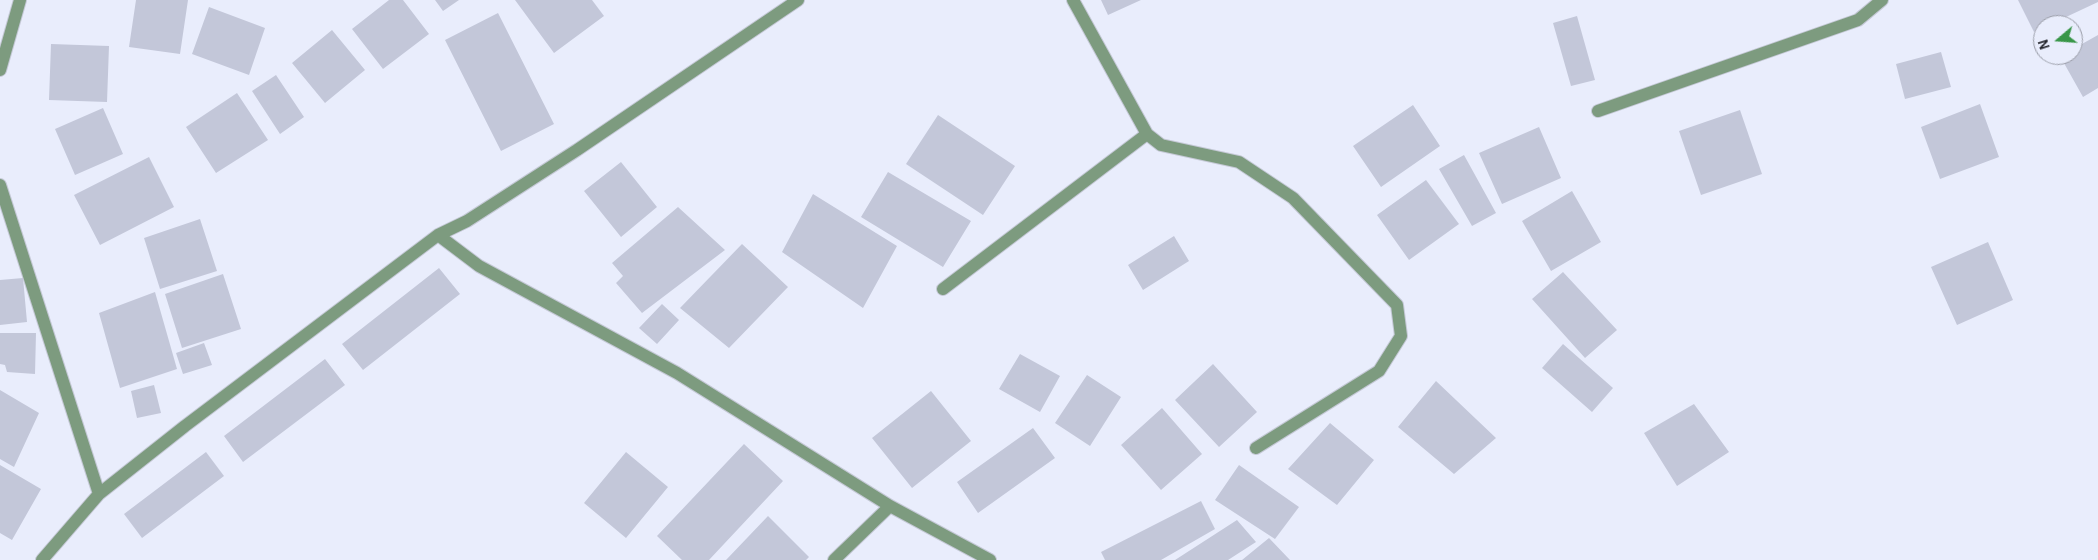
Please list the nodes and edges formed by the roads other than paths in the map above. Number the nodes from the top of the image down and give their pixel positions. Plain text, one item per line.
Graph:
1 (20, 0) edge
2 (798, 0) edge
3 (1073, 0) edge
4 (1882, 0) edge
5 (0, 70) edge
6 (1598, 111) dead end
7 (1147, 134) junction
8 (0, 185) edge
9 (438, 235) junction
10 (943, 289) dead end
11 (1256, 448) dead end
12 (100, 494) junction
13 (890, 506) junction
14 (42, 560) edge
15 (834, 560) edge
16 (990, 560) edge

1 - 5 street
2 - 9 street
3 - 7 street
4 - 6 street
7 - 10 street
7 - 11 street
8 - 12 street
9 - 12 street
9 - 13 street
12 - 14 street
13 - 15 street
13 - 16 street

